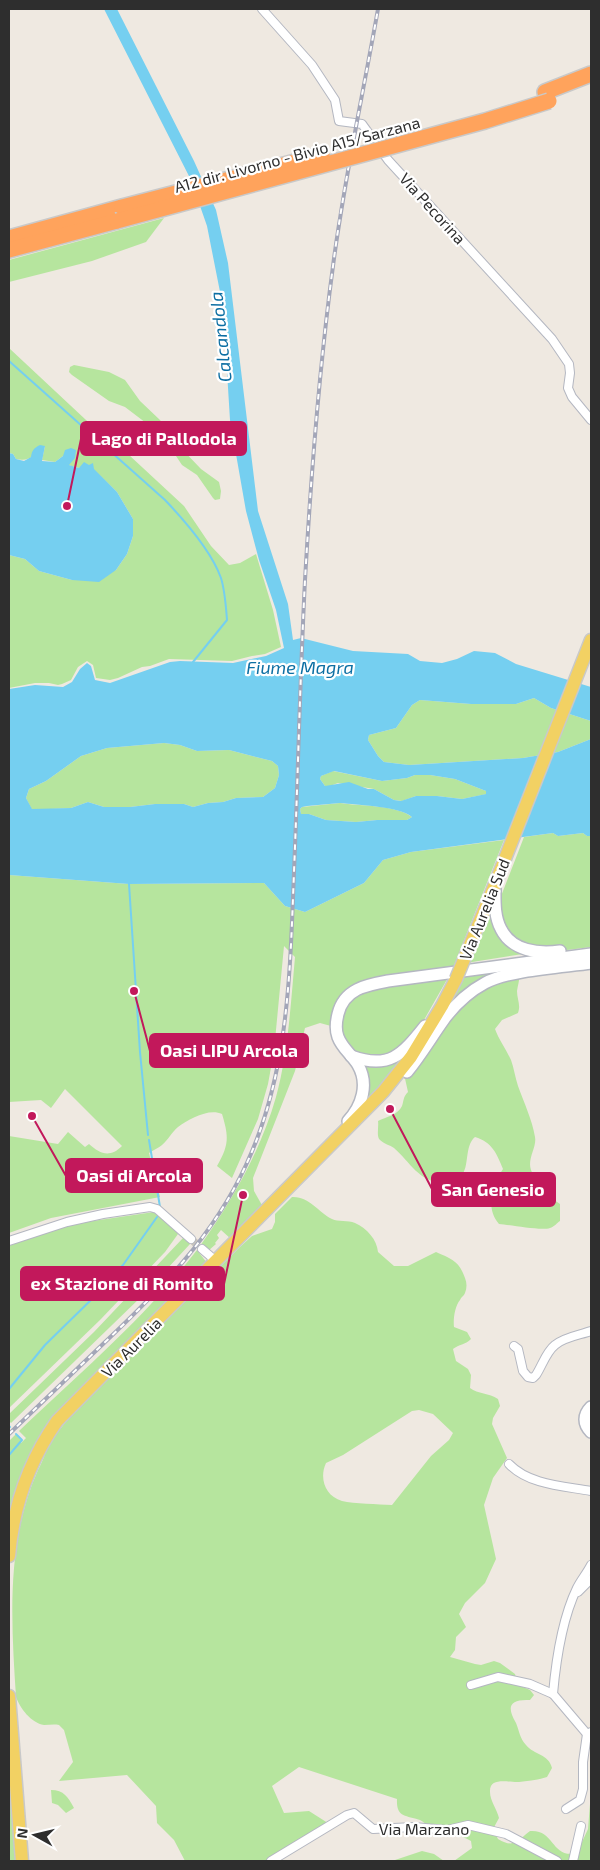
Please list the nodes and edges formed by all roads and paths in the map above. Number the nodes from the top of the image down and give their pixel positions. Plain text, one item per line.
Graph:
1 (262, 9) edge
2 (591, 74) edge
3 (591, 85) edge
4 (120, 214) junction
5 (9, 238) edge
6 (9, 250) edge
7 (591, 420) edge
8 (591, 640) edge
9 (495, 884) junction
10 (591, 947) edge
11 (591, 954) edge
12 (591, 963) edge
13 (442, 1006) junction
14 (351, 1056) junction
15 (383, 1092) junction
16 (330, 1146) junction
17 (191, 1239) tunnel mouth
18 (9, 1241) edge
19 (202, 1249) tunnel mouth
20 (216, 1261) junction
21 (591, 1331) edge
22 (514, 1346) dead end
23 (591, 1407) edge
24 (591, 1432) edge
25 (509, 1464) dead end
26 (591, 1491) edge
27 (9, 1556) edge
28 (591, 1565) edge
29 (591, 1580) edge
30 (574, 1596) junction
31 (471, 1685) dead end
32 (553, 1694) junction
33 (9, 1696) edge
34 (9, 1722) edge
35 (589, 1733) edge
36 (11, 1752) edge
37 (566, 1809) dead end
38 (581, 1826) dead end
39 (22, 1861) edge
40 (271, 1861) edge
41 (557, 1861) edge
42 (572, 1861) edge

1 - 7 street, Via Pecorina
2 - 4 highway, bridge
3 - 4 highway, A12 dir. Livorno - Bivio A15/Sarzana, bridge
4 - 5 highway
4 - 6 highway, A12 dir. Livorno - Bivio A15/Sarzana
8 - 9 main road, Via Aurelia Sud
9 - 10 main road
9 - 13 main road, Via Aurelia Sud, bridge
11 - 14 main road
12 - 15 main road
13 - 14 main road
13 - 15 main road, Via Aurelia Sud
14 - 16 main road
15 - 16 main road, Via Aurelia Sud
16 - 20 main road, Via Aurelia
17 - 18 street
19 - 20 street
20 - 27 main road, Via Aurelia
21 - 22 street
23 - 24 main road
25 - 26 street
28 - 30 street
29 - 30 street
30 - 32 street
31 - 32 street
32 - 35 street
33 - 34 main road
34 - 36 main road
35 - 37 street
36 - 39 main road
38 - 42 street
40 - 41 street, Via Marzano

